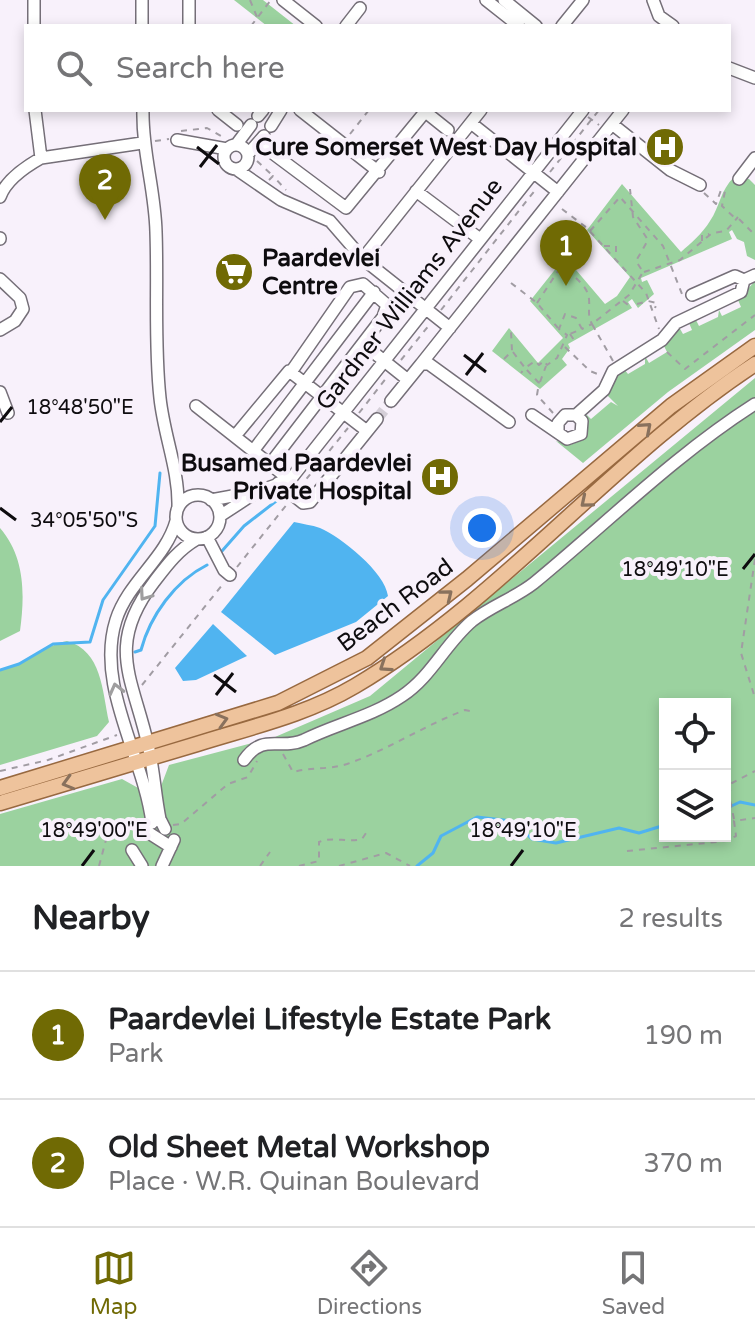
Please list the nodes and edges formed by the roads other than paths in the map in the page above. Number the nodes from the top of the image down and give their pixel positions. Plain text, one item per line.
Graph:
1 (34, 0) edge
2 (142, 0) edge
3 (189, 0) edge
4 (283, 0) edge
5 (486, 0) edge
6 (583, 0) edge
7 (653, 0) edge
8 (507, 1) edge
9 (360, 8) dead end
10 (34, 24) edge
11 (142, 24) edge
12 (190, 24) edge
13 (313, 24) edge
14 (348, 24) edge
15 (516, 24) edge
16 (534, 24) edge
17 (564, 24) edge
18 (670, 24) edge
19 (731, 69) edge
20 (755, 78) edge
21 (35, 112) edge
22 (143, 112) edge
23 (221, 112) edge
24 (280, 112) edge
25 (303, 112) edge
26 (423, 112) edge
27 (425, 112) edge
28 (479, 112) edge
29 (581, 112) edge
30 (621, 112) edge
31 (258, 117) edge
32 (471, 123) junction
33 (237, 125) dead end
34 (609, 127) junction
35 (448, 130) dead end
36 (177, 140) dead end
37 (142, 143) junction
38 (267, 149) dead end
39 (229, 151) junction
40 (41, 158) junction
41 (755, 158) edge
42 (244, 162) junction
43 (379, 172) junction
44 (534, 172) junction
45 (739, 179) dead end
46 (700, 185) road end
47 (1, 191) edge
48 (416, 191) junction
49 (558, 192) junction
50 (480, 239) junction
51 (368, 252) dead end
52 (750, 277) edge
53 (0, 279) edge
54 (374, 292) junction
55 (692, 295) dead end
56 (425, 309) junction
57 (450, 328) junction
58 (0, 330) edge
59 (755, 346) edge
60 (373, 352) dead end
61 (384, 360) junction
62 (421, 364) junction
63 (755, 364) edge
64 (291, 372) junction
65 (408, 380) junction
66 (307, 384) junction
67 (0, 392) edge
68 (323, 397) junction
69 (391, 401) tunnel mouth
70 (755, 404) edge
71 (196, 406) dead end
72 (343, 412) junction
73 (8, 413) dead end
74 (532, 415) dead end
75 (576, 415) junction
76 (377, 419) tunnel mouth
77 (509, 422) dead end
78 (559, 425) junction
79 (367, 431) junction
80 (235, 436) junction
81 (253, 451) junction
82 (270, 464) junction
83 (176, 471) junction
84 (284, 482) junction
85 (259, 491) junction
86 (205, 497) junction
87 (178, 507) junction
88 (220, 516) junction
89 (176, 521) junction
90 (202, 538) junction
91 (230, 575) dead end
92 (148, 743) junction
93 (132, 748) junction
94 (244, 760) dead end
95 (144, 761) junction
96 (0, 788) edge
97 (0, 803) edge
98 (165, 829) road end
99 (132, 850) dead end
100 (142, 866) edge
101 (162, 866) edge

1 - 10 street
2 - 11 street
3 - 12 street
4 - 13 street
5 - 15 street
6 - 17 street
7 - 18 street
8 - 16 street
9 - 14 street
19 - 20 street
21 - 40 street
22 - 37 street
23 - 33 street
24 - 42 street
25 - 43 street
26 - 43 street
27 - 35 street
28 - 32 street
29 - 44 street, Gardner Williams Avenue
30 - 34 street
31 - 39 street
32 - 44 street
32 - 48 street
34 - 46 street
34 - 49 street
36 - 39 street
37 - 40 street
37 - 83 street
38 - 43 street
39 - 42 street
39 - 42 street
40 - 47 street
41 - 45 street
42 - 56 street
44 - 49 street
44 - 50 street, Gardner Williams Avenue
48 - 50 street
48 - 51 street
49 - 57 street
50 - 56 street, Gardner Williams Avenue
52 - 55 street
52 - 75 street
53 - 58 street
54 - 64 street
54 - 66 street
54 - 68 street
56 - 57 street
56 - 61 street, Gardner Williams Avenue
57 - 62 street
92 -> 59 main road, Beach Road
60 - 61 street
61 - 65 street
61 - 72 street, Gardner Williams Avenue
62 - 65 street
62 - 77 street
63 -> 95 main road, Beach Road
64 - 66 street
64 - 80 street
65 - 69 street
66 - 68 street
66 - 81 street
67 - 73 street
68 - 72 street
68 - 82 street
70 - 94 street
71 - 80 street
72 - 79 street
72 - 84 street, Gardner Williams Avenue
74 - 78 street
75 - 78 street
75 - 78 street
76 - 79 street
79 - 84 street
80 - 81 street
81 - 82 street
82 - 84 street
83 - 86 street
83 - 87 street
84 - 85 street, Gardner Williams Avenue
85 - 86 street, Gardner Williams Avenue
85 - 88 street, Gardner Williams Avenue
86 - 87 street
86 - 88 street
87 - 89 street
88 - 90 street
89 - 90 street
93 -> 89 street
90 - 91 street
90 -> 92 street
92 - 93 main road, Beach Road
92 - 95 street
93 - 95 street
93 - 96 main road, Beach Road
95 -> 97 main road, Beach Road
95 - 98 street
95 - 101 street
99 - 100 street

